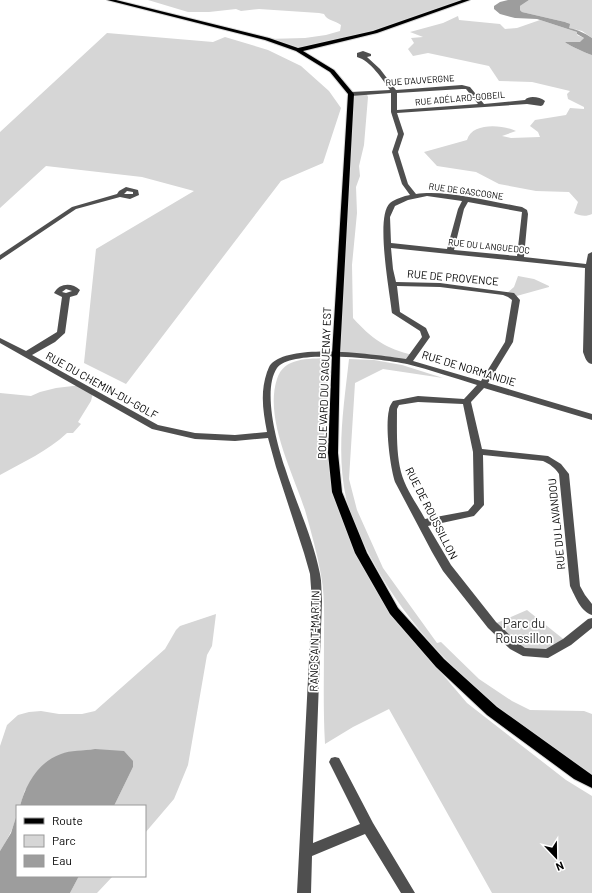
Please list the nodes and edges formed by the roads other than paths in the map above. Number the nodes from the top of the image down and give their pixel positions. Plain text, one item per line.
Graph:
1 (110, 0) edge
2 (467, 0) edge
3 (298, 50) junction
4 (363, 57) dead end
5 (394, 91) junction
6 (351, 94) junction
7 (527, 102) dead end
8 (482, 105) junction
9 (394, 112) junction
10 (120, 195) dead end
11 (414, 196) junction
12 (466, 199) junction
13 (387, 244) junction
14 (450, 251) junction
15 (592, 254) edge
16 (0, 258) edge
17 (520, 259) junction
18 (589, 266) junction
19 (393, 284) junction
20 (66, 296) dead end
21 (590, 328) edge
22 (0, 340) edge
23 (336, 354) junction
24 (26, 355) junction
25 (408, 362) junction
26 (592, 362) edge
27 (483, 384) junction
28 (467, 402) junction
29 (592, 417) edge
30 (271, 435) junction
31 (478, 452) junction
32 (423, 523) junction
33 (592, 611) edge
34 (592, 622) edge
35 (335, 762) dead end
36 (592, 782) edge
37 (368, 827) junction
38 (306, 852) junction
39 (304, 893) edge
40 (408, 893) edge

1 - 3 main road
2 - 3 main road
3 - 6 main road
4 - 5 street
5 - 6 street, RUE D'AUVERGNE
5 - 8 street, RUE D'AUVERGNE
5 - 9 street
6 - 23 main road, BOULEVARD DU SAGUENAY EST
7 - 8 street, RUE ADÉLARD-GOBEIL
8 - 9 street, RUE ADÉLARD-GOBEIL
9 - 11 street
10 - 16 street
11 - 12 street, RUE DE GASCOGNE
11 - 13 street, RUE DE GASCOGNE
12 - 14 street
12 - 17 street, RUE DE GASCOGNE
13 - 14 street, RUE DU LANGUEDOC
13 - 19 street, RUE DE GASCOGNE
14 - 17 street, RUE DU LANGUEDOC
15 - 18 street
17 - 18 street, RUE DU LANGUEDOC
18 - 21 street
19 - 25 street, RUE DE GASCOGNE
19 - 27 street, RUE DE PROVENCE
20 - 24 street
21 - 26 street
22 - 24 street, RUE DU CHEMIN-DU-GOLF
23 - 25 street, RUE DE NORMANDIE
23 - 30 street, RANG SAINT-MARTIN
23 - 36 main road, BOULEVARD DU SAGUENAY EST
24 - 30 street, RUE DU CHEMIN-DU-GOLF
25 - 27 street, RUE DE NORMANDIE
27 - 28 street, RUE DE PROVENCE
27 - 29 street, RUE DE NORMANDIE
28 - 31 street
28 - 32 street, RUE DE ROUSSILLON
30 - 38 street, RANG SAINT-MARTIN
31 - 32 street
31 - 33 street, RUE DU LAVANDOU
32 - 34 street, RUE DE ROUSSILLON
35 - 37 street
37 - 38 street
37 - 40 street
38 - 39 street, RANG SAINT-MARTIN

